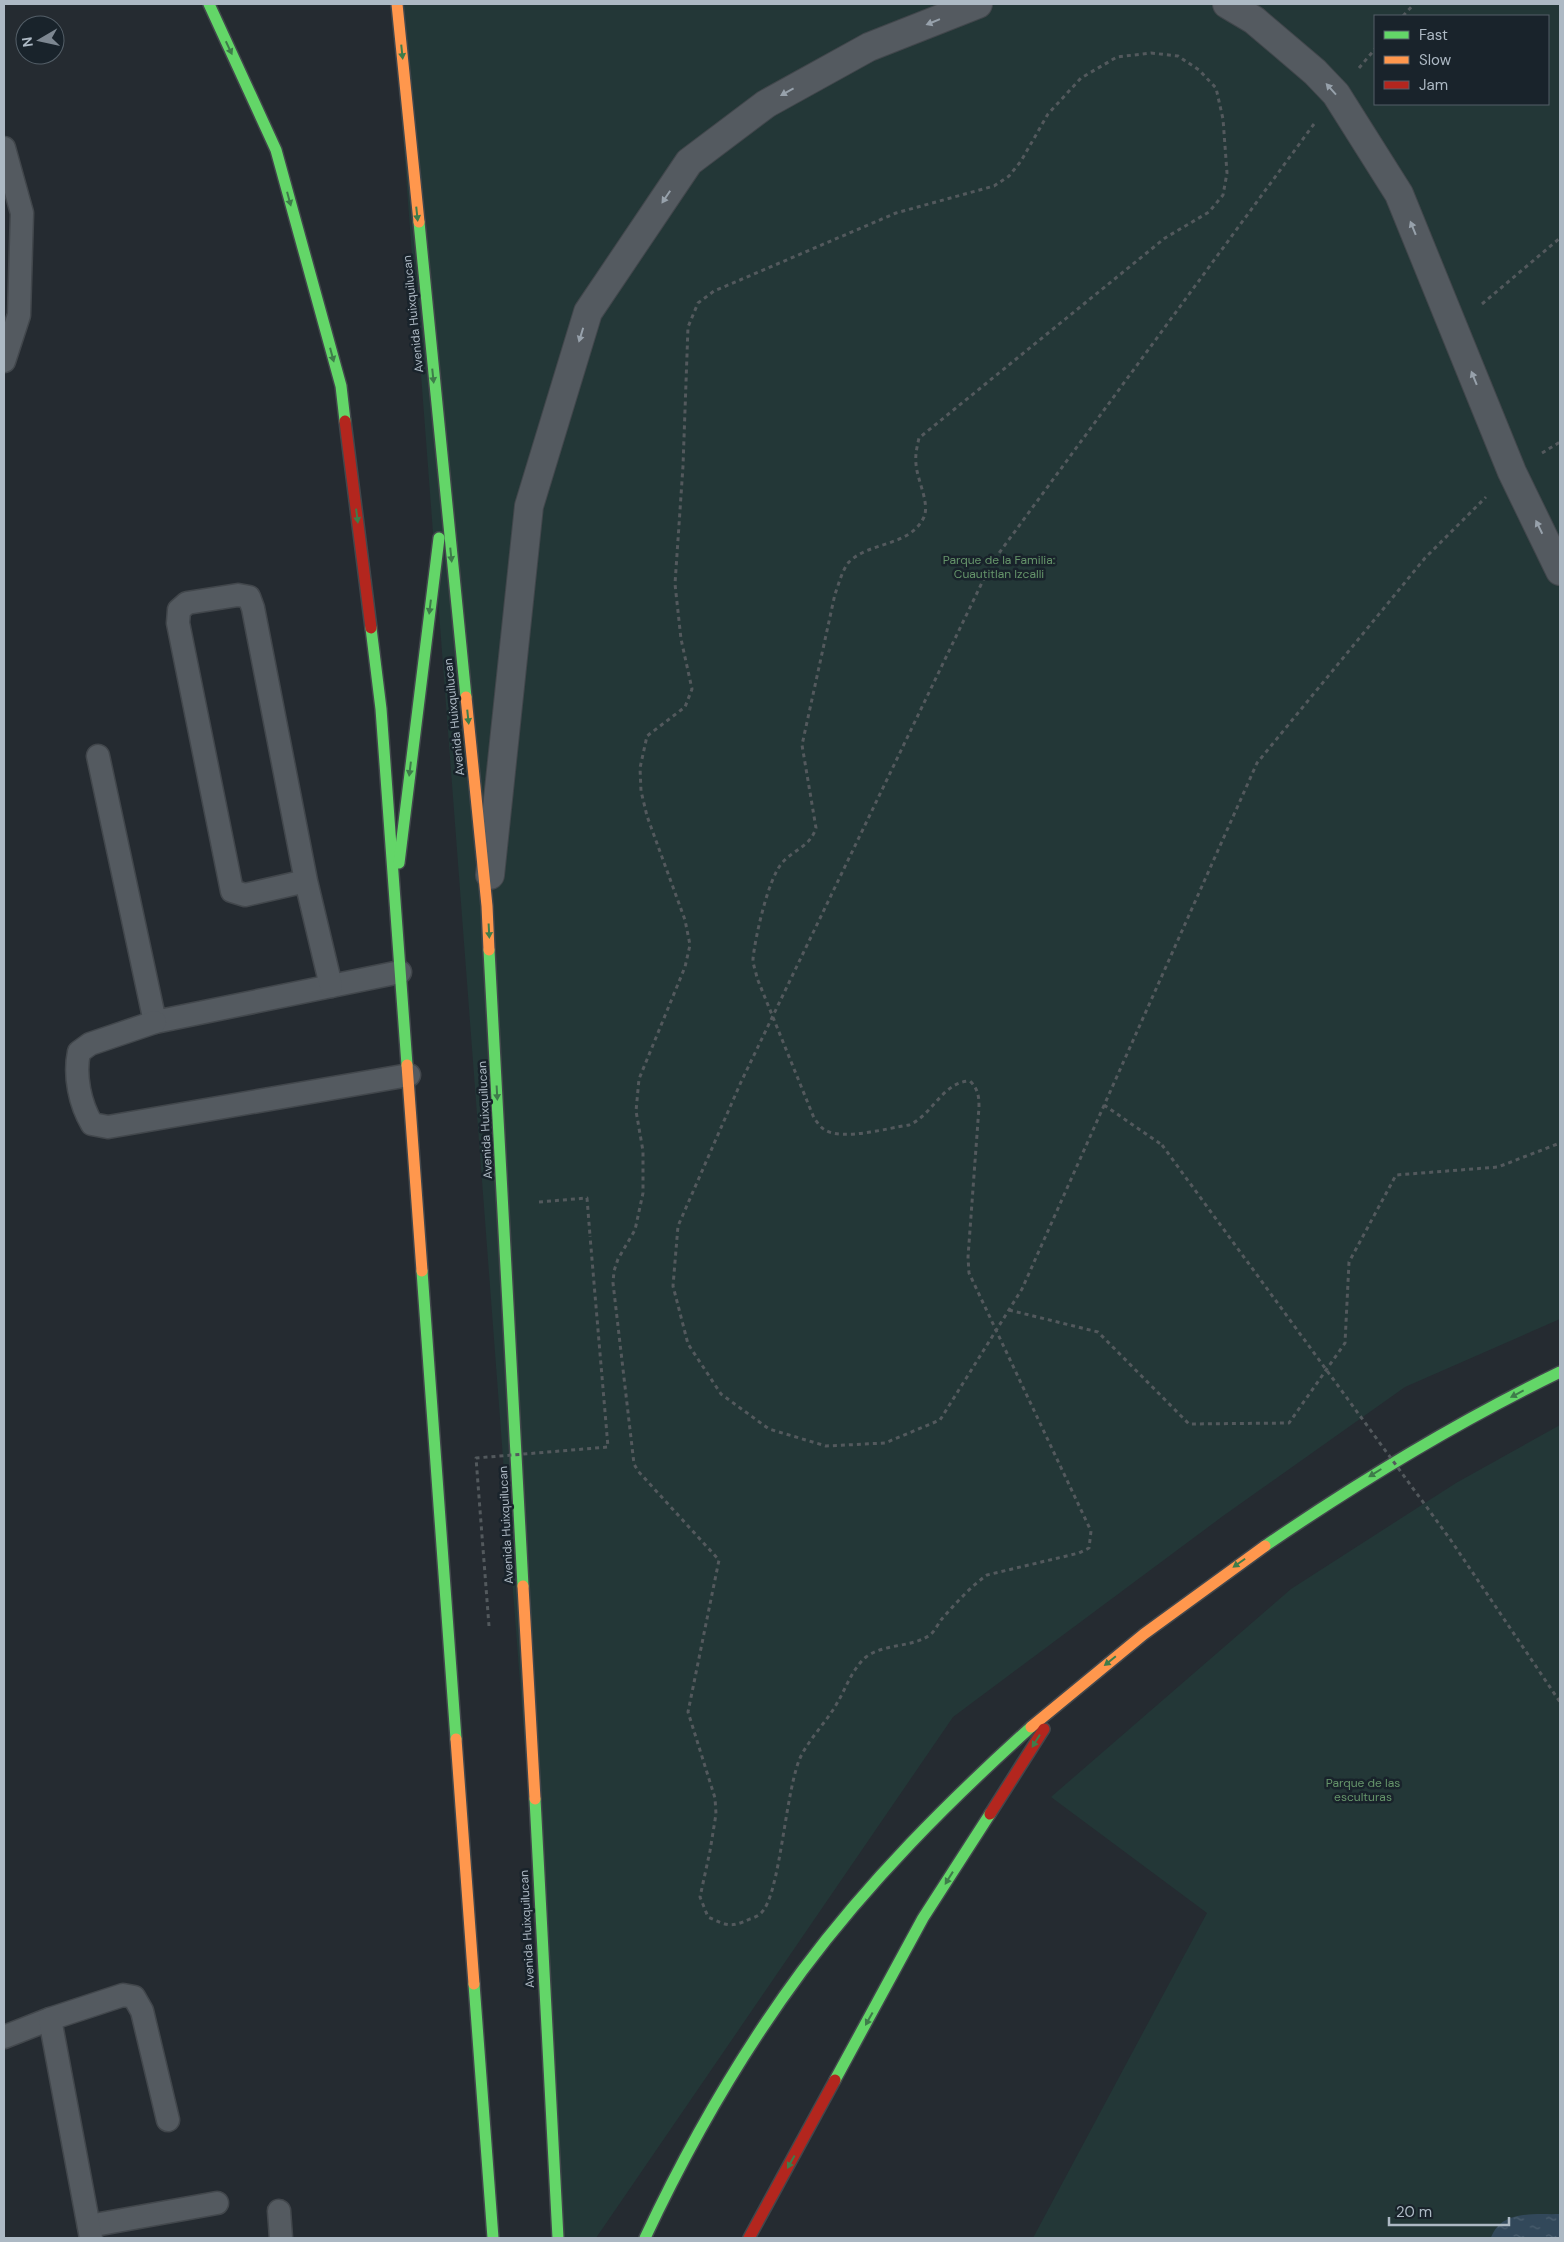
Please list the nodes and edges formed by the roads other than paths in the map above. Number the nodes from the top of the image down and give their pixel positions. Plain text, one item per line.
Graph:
1 (209, 4) edge
2 (397, 4) edge
3 (978, 4) edge
4 (1227, 4) edge
5 (4, 148) edge
6 (4, 361) edge
7 (444, 490) junction
8 (1560, 571) edge
9 (98, 756) dead end
10 (306, 881) junction
11 (395, 896) junction
12 (488, 906) junction
13 (400, 972) junction
14 (331, 986) junction
15 (155, 1022) junction
16 (409, 1075) junction
17 (1560, 1372) edge
18 (1062, 1700) junction
19 (50, 2019) junction
20 (4, 2037) edge
21 (168, 2120) dead end
22 (217, 2203) dead end
23 (279, 2210) dead end
24 (90, 2232) edge
25 (281, 2238) edge
26 (493, 2238) edge
27 (558, 2238) edge
28 (645, 2238) edge
29 (749, 2238) edge

1 -> 11 main road
2 -> 7 main road, Avenida Huixquilucan
3 -> 12 street
8 -> 4 street
5 - 6 lane
7 -> 11 main road
7 -> 12 main road, Avenida Huixquilucan
9 - 15 lane
10 - 10 lane
10 - 14 lane
11 - 13 main road
12 -> 27 main road, Avenida Huixquilucan
13 - 14 lane
13 - 16 main road
14 - 15 lane
15 - 16 lane
16 - 26 main road
17 -> 18 main road
18 - 28 main road
18 -> 29 main road
19 - 20 lane
19 - 21 lane
19 - 24 lane
22 - 24 lane
23 - 25 lane

